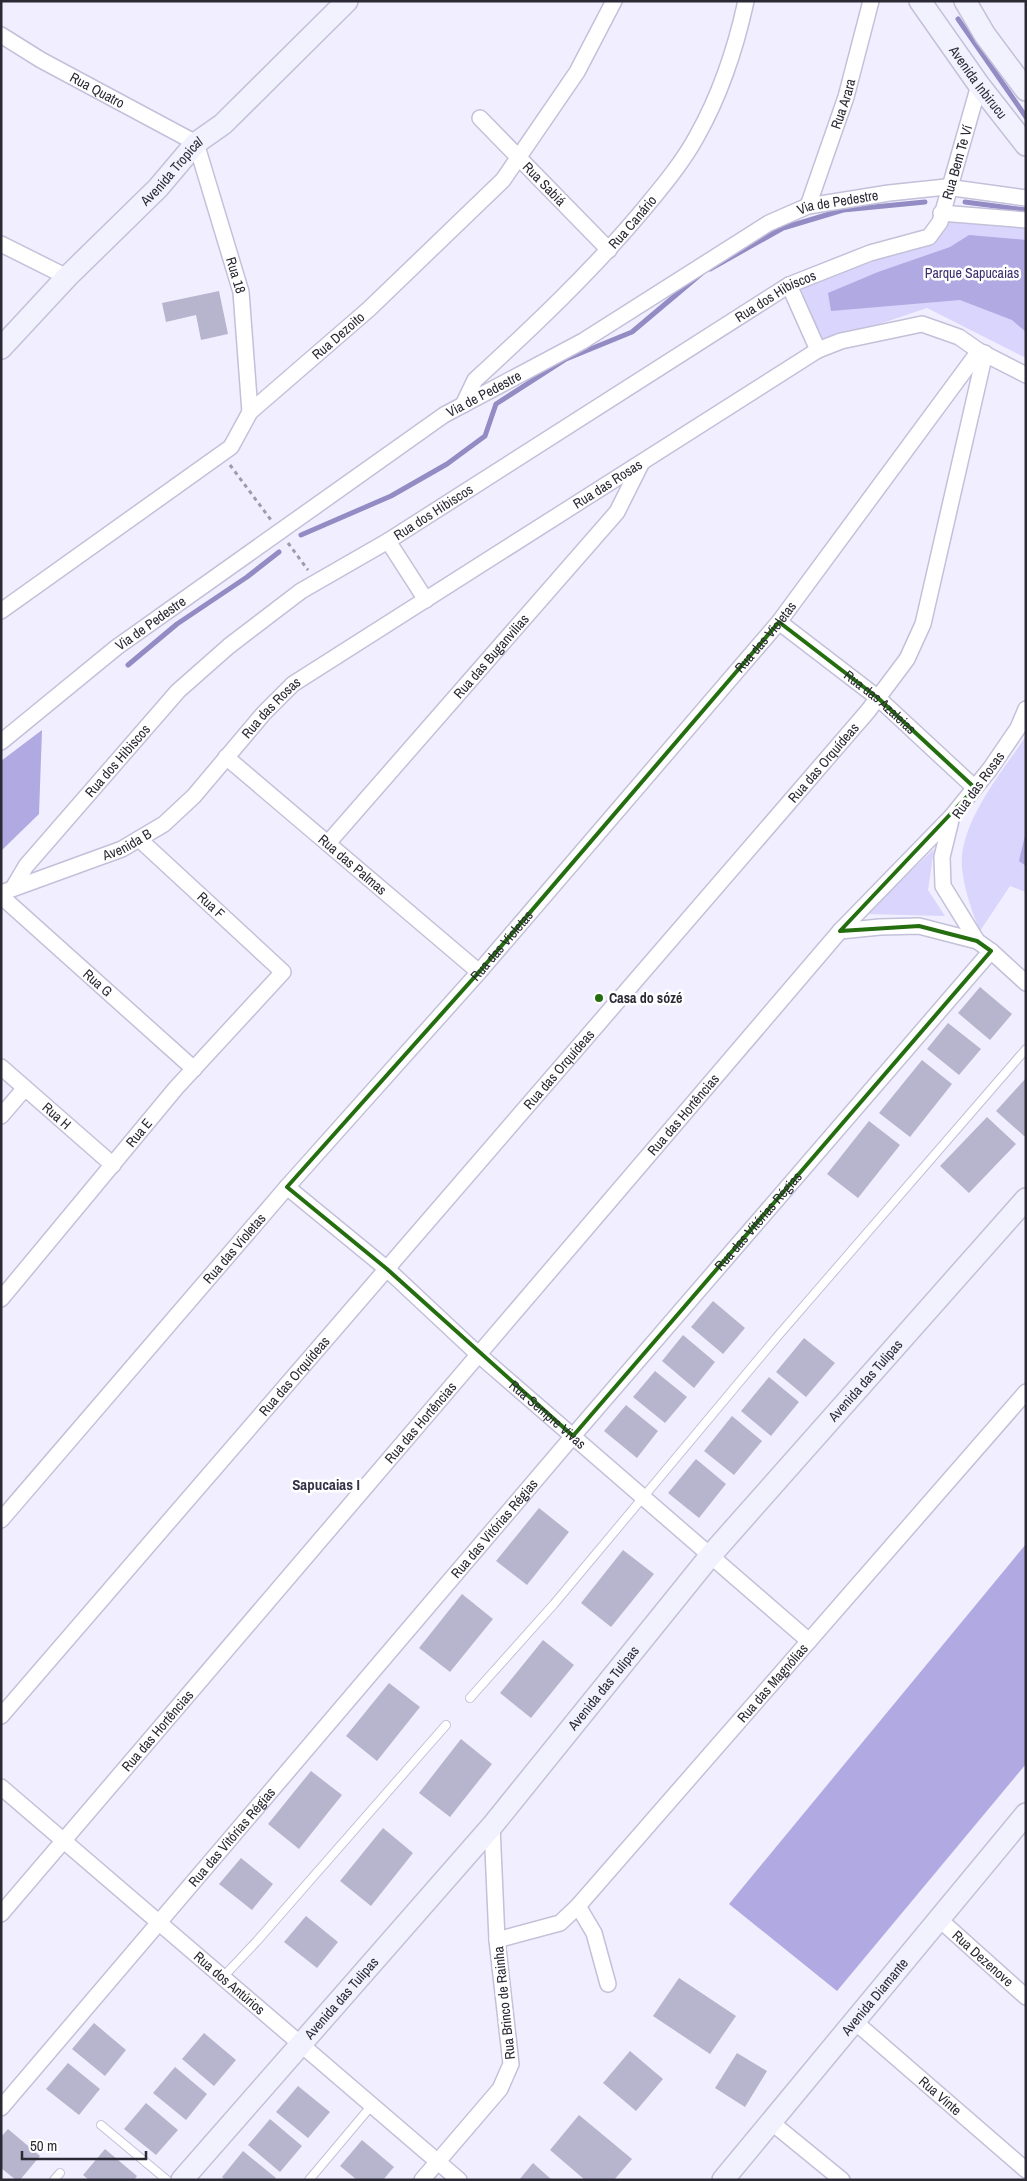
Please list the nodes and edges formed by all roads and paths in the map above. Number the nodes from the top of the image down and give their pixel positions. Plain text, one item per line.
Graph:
1 (614, 1) edge
2 (746, 1) edge
3 (871, 1) edge
4 (920, 1) edge
5 (965, 1) edge
6 (339, 4) edge
7 (937, 10) edge
8 (1, 35) edge
9 (979, 85) junction
10 (1026, 90) edge
11 (480, 118) dead end
12 (196, 143) junction
13 (1026, 144) edge
14 (518, 159) junction
15 (948, 187) junction
16 (1026, 198) edge
17 (808, 206) junction
18 (941, 213) junction
19 (1026, 220) edge
20 (929, 237) joint
21 (1, 244) edge
22 (609, 250) junction
23 (67, 277) junction
24 (789, 285) junction
25 (1, 348) edge
26 (818, 350) junction
27 (982, 352) junction
28 (1026, 375) edge
29 (463, 405) junction
30 (250, 412) junction
31 (222, 453) junction
32 (642, 463) junction
33 (279, 532) junction
34 (388, 540) junction
35 (316, 581) junction
36 (426, 600) junction
37 (1, 611) edge
38 (779, 622) junction
39 (878, 698) junction
40 (1026, 709) edge
41 (1, 742) edge
42 (226, 757) junction
43 (974, 788) junction
44 (952, 816) junction
45 (139, 838) junction
46 (328, 843) junction
47 (5, 893) edge
48 (840, 931) junction
49 (977, 941) junction
50 (991, 951) junction
51 (283, 972) joint
52 (479, 972) junction
53 (1026, 983) edge
54 (1026, 1049) edge
55 (1, 1067) edge
56 (194, 1069) junction
57 (25, 1088) junction
58 (1, 1116) edge
59 (113, 1165) junction
60 (287, 1187) junction
61 (1026, 1198) edge
62 (387, 1269) junction
63 (1, 1299) edge
64 (479, 1355) junction
65 (1026, 1392) edge
66 (573, 1436) junction
67 (642, 1497) junction
68 (1, 1520) edge
69 (710, 1556) junction
70 (809, 1641) junction
71 (470, 1698) dead end
72 (1, 1716) edge
73 (446, 1725) dead end
74 (1, 1787) edge
75 (1026, 1814) edge
76 (492, 1826) junction
77 (65, 1840) junction
78 (578, 1906) junction
79 (1, 1914) edge
80 (939, 1919) junction
81 (159, 1923) junction
82 (497, 1940) junction
83 (223, 1977) junction
84 (608, 1984) dead end
85 (1026, 1997) edge
86 (854, 2021) junction
87 (301, 2043) junction
88 (372, 2105) junction
89 (1, 2108) edge
90 (771, 2122) junction
91 (100, 2125) dead end
92 (438, 2162) junction
93 (1026, 2170) edge
94 (167, 2180) edge
95 (182, 2180) edge
96 (309, 2180) edge
97 (422, 2180) edge
98 (459, 2180) edge
99 (723, 2180) edge
100 (842, 2180) edge

1 - 14 street, Rua Dezoito
2 - 22 street, Rua Canário
3 - 17 street, Rua Arara
4 - 7 street, Avenida Inbirucu
5 - 10 street
6 - 12 street, Avenida Tropical
7 - 9 street, Avenida Inbirucu
8 - 12 street, Rua Quatro
9 - 13 street, Avenida Inbirucu
9 - 15 street, Rua Bem Te Ví
11 - 14 street, Rua Sabiá
12 - 23 street, Avenida Tropical
12 - 30 street, Rua 18
14 - 22 street, Rua Sabiá
14 - 30 street, Rua Dezoito
15 - 16 street, Via de Pedestre
15 - 17 street, Via de Pedestre
15 - 18 street, Rua Bem Te Ví
17 - 29 street, Via de Pedestre
18 - 19 street
18 - 20 street, Rua Bem Te Ví
20 - 24 street, Rua dos Hibiscos
21 - 23 street
22 - 29 street, Rua Canário
23 - 25 street, Avenida Tropical
24 - 26 street
24 - 34 street, Rua dos Hibiscos
26 - 27 street, Rua das Rosas
26 - 32 street, Rua das Rosas
27 - 28 street, Rua das Rosas
27 - 38 street, Rua das Violetas
27 - 39 street, Rua das Orquídeas
29 - 33 street, Via de Pedestre
30 - 31 street, Rua Dezoito
31 - 33 path
31 - 37 street, Rua Dezoito
32 - 36 street, Rua das Rosas
32 - 46 street, Rua das Buganvilias
33 - 35 path
33 - 41 street, Via de Pedestre
34 - 35 street, Rua dos Hibiscos
34 - 36 street
35 - 47 street, Rua dos Hibiscos
36 - 42 street, Rua das Rosas
38 - 39 street, Rua das Azaleias
38 - 52 street, Rua das Violetas
39 - 43 street, Rua das Azaleias
39 - 62 street, Rua das Orquídeas
40 - 43 street, Rua das Rosas
42 - 45 street, Avenida B
42 - 46 street, Rua das Palmas
43 - 44 street, Rua das Rosas
44 - 48 street, Rua das Hortências
44 - 49 street, Rua das Rosas
45 - 47 street, Avenida B
45 - 51 street, Rua F
46 - 52 street, Rua das Palmas
47 - 56 street, Rua G
48 - 49 street
48 - 64 street, Rua das Hortências
49 - 50 street, Rua das Rosas
50 - 53 street, Rua das Rosas
50 - 66 street, Rua das Vitórias Régias
51 - 56 street, Rua E
52 - 60 street, Rua das Violetas
54 - 67 lane
55 - 57 street, Rua H
56 - 59 street, Rua E
57 - 58 street
57 - 59 street, Rua H
59 - 63 street, Rua E
60 - 62 street, Rua Sempre Vivas
60 - 68 street, Rua das Violetas
61 - 69 street, Avenida das Tulipas
62 - 64 street, Rua Sempre Vivas
62 - 72 street, Rua das Orquídeas
64 - 66 street, Rua Sempre Vivas
64 - 77 street, Rua das Hortências
65 - 70 street, Rua das Magnólias
66 - 67 street, Rua Sempre Vivas
66 - 81 street, Rua das Vitórias Régias
67 - 69 street, Rua Sempre Vivas
67 - 71 lane
69 - 70 street, Rua Sempre Vivas
69 - 76 street, Avenida das Tulipas
70 - 78 street, Rua das Magnólias
73 - 83 lane
74 - 77 street, Rua dos Antúrios
75 - 80 street, Avenida Diamante
76 - 82 street, Rua Brinco de Rainha
76 - 87 street, Avenida das Tulipas
77 - 79 street, Rua das Hortências
77 - 81 street, Rua dos Antúrios
78 - 82 street, Rua das Magnólias
78 - 84 street
80 - 85 street, Rua Dezenove
80 - 86 street, Avenida Diamante
81 - 83 street, Rua dos Antúrios
81 - 89 street, Rua das Vitórias Régias
82 - 92 street, Rua Brinco de Rainha
83 - 87 street, Rua dos Antúrios
86 - 90 street, Avenida Diamante
86 - 93 street, Rua Vinte
87 - 88 street, Rua dos Antúrios
87 - 95 street, Avenida das Tulipas
88 - 92 street, Rua dos Antúrios
88 - 96 lane
90 - 99 street, Avenida Diamante
90 - 100 street
91 - 94 lane
92 - 97 street, Rua Brinco de Rainha
92 - 98 street, Rua dos Antúrios

